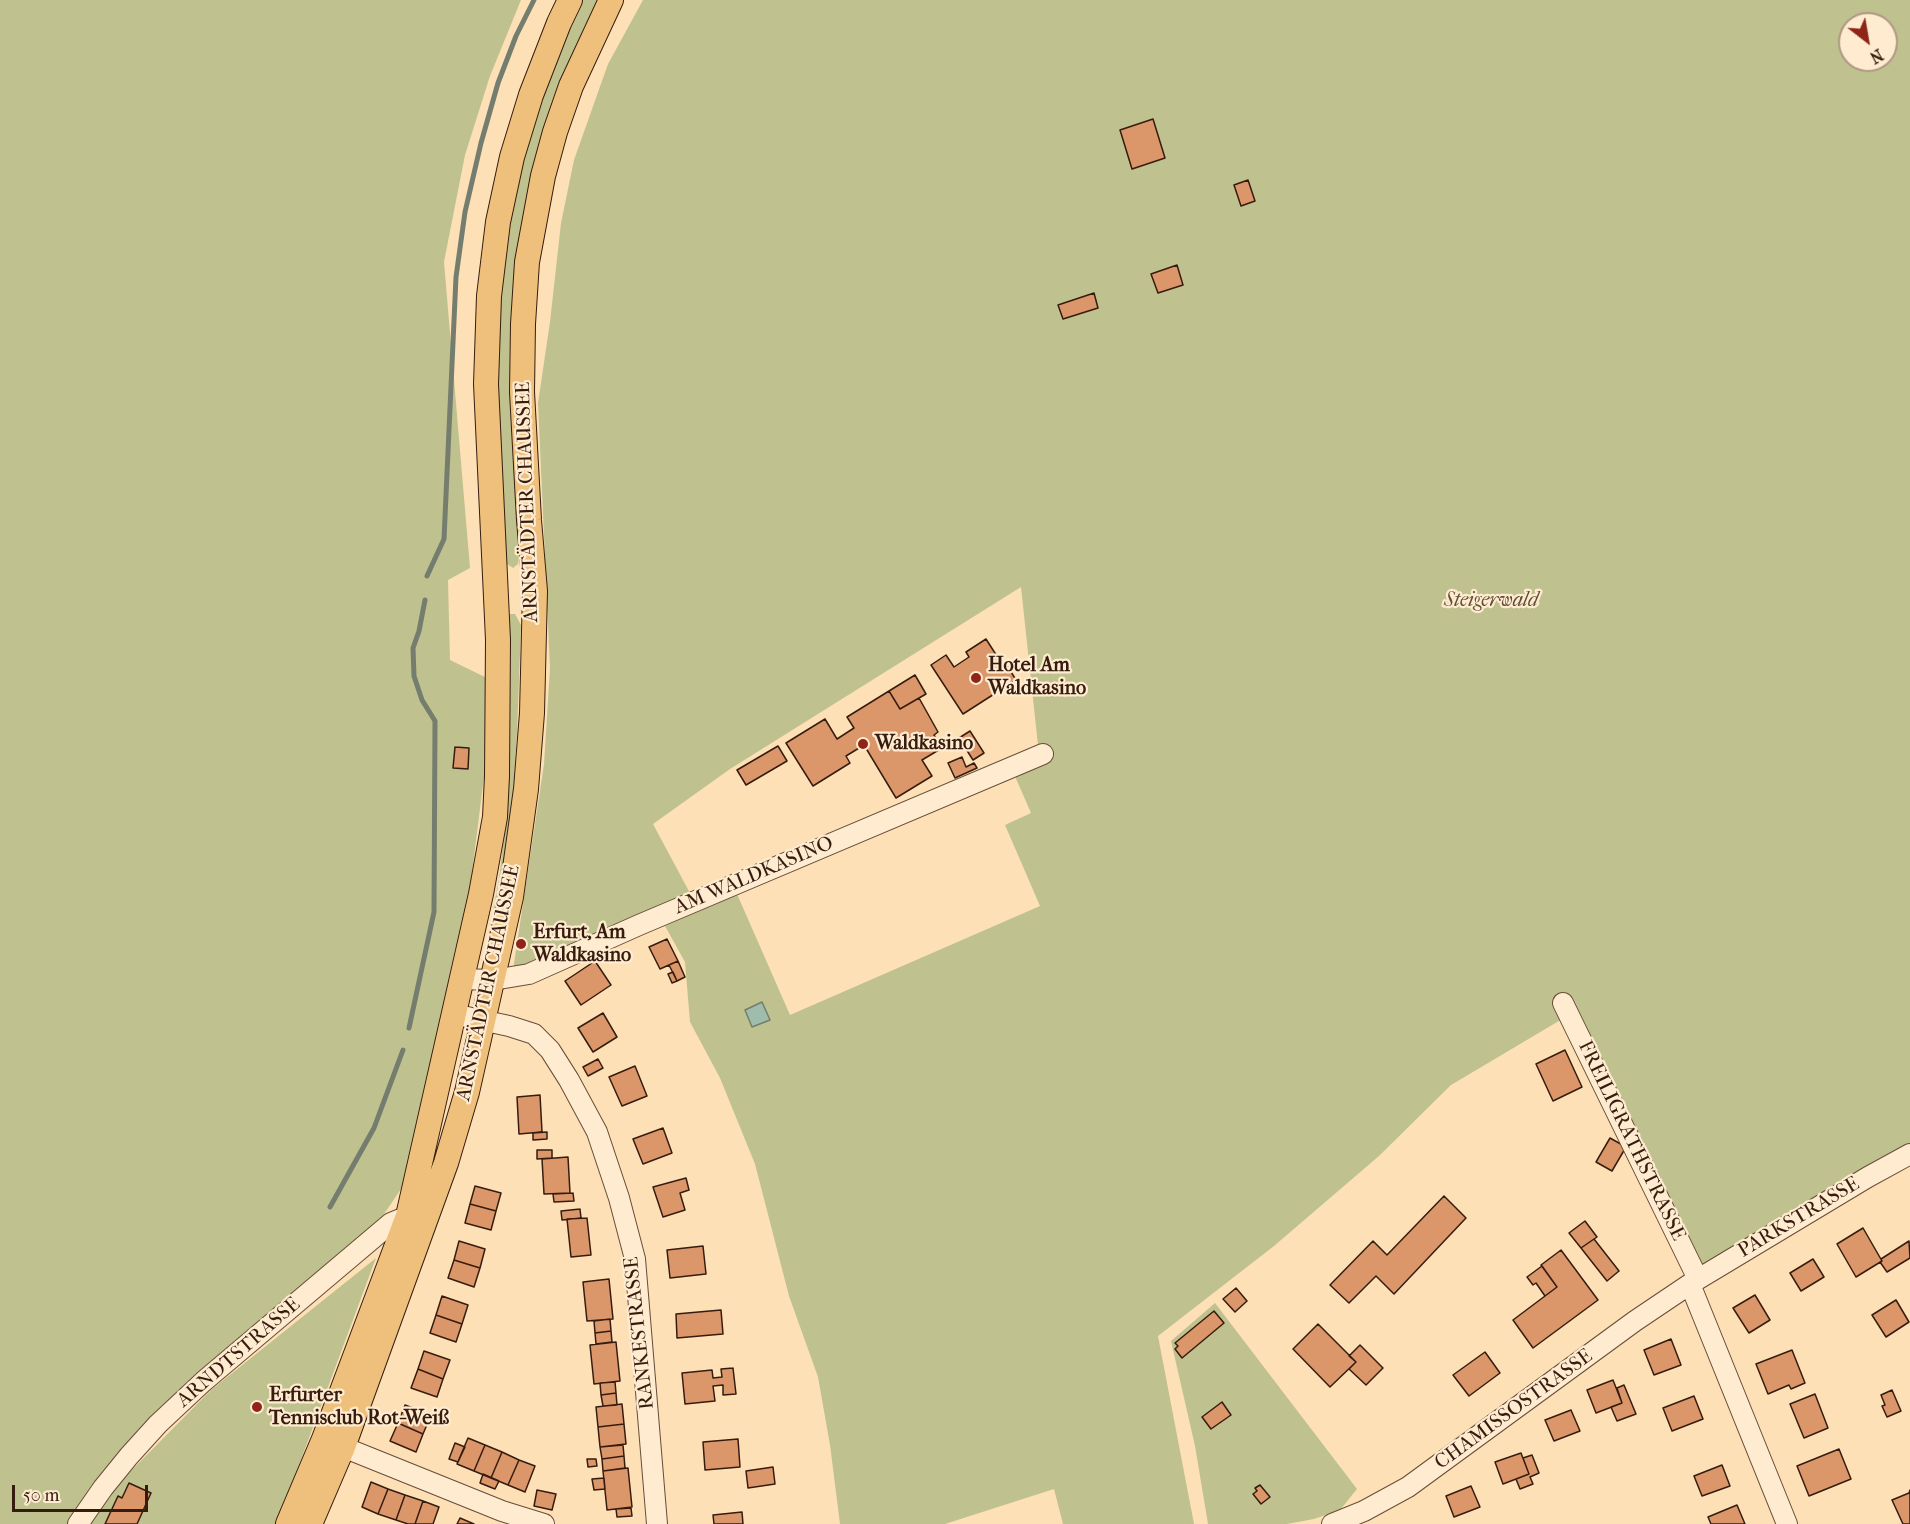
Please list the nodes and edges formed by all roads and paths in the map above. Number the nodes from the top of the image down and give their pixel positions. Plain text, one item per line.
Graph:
1 (570, 0) edge
2 (611, 0) edge
3 (1043, 754) dead end
4 (461, 978) junction
5 (493, 980) junction
6 (1563, 1003) dead end
7 (453, 1014) junction
8 (483, 1021) junction
9 (1910, 1154) edge
10 (417, 1219) junction
11 (1694, 1282) junction
12 (343, 1447) junction
13 (78, 1524) edge
14 (288, 1524) edge
15 (310, 1524) edge
16 (544, 1524) edge
17 (657, 1524) edge
18 (1332, 1524) edge
19 (1787, 1524) edge

1 - 4 main road, ARNSTÄDTER CHAUSSEE
2 - 5 main road, ARNSTÄDTER CHAUSSEE
3 - 5 street, AM WALDKASINO
4 - 5 street, AM WALDKASINO
4 - 7 main road, ARNSTÄDTER CHAUSSEE
5 - 8 main road, ARNSTÄDTER CHAUSSEE
6 - 11 street, FREILIGRATHSTRASSE
7 - 8 street, RANKESTRASSE
7 - 10 main road, ARNSTÄDTER CHAUSSEE
8 - 10 main road, ARNSTÄDTER CHAUSSEE
8 - 17 street, RANKESTRASSE
9 - 11 street, PARKSTRASSE
10 - 12 main road
10 - 13 street, ARNDTSTRASSE
10 - 14 main road
11 - 18 street, CHAMISSOSTRASSE
11 - 19 street, FREILIGRATHSTRASSE
12 - 15 main road
12 - 16 street

